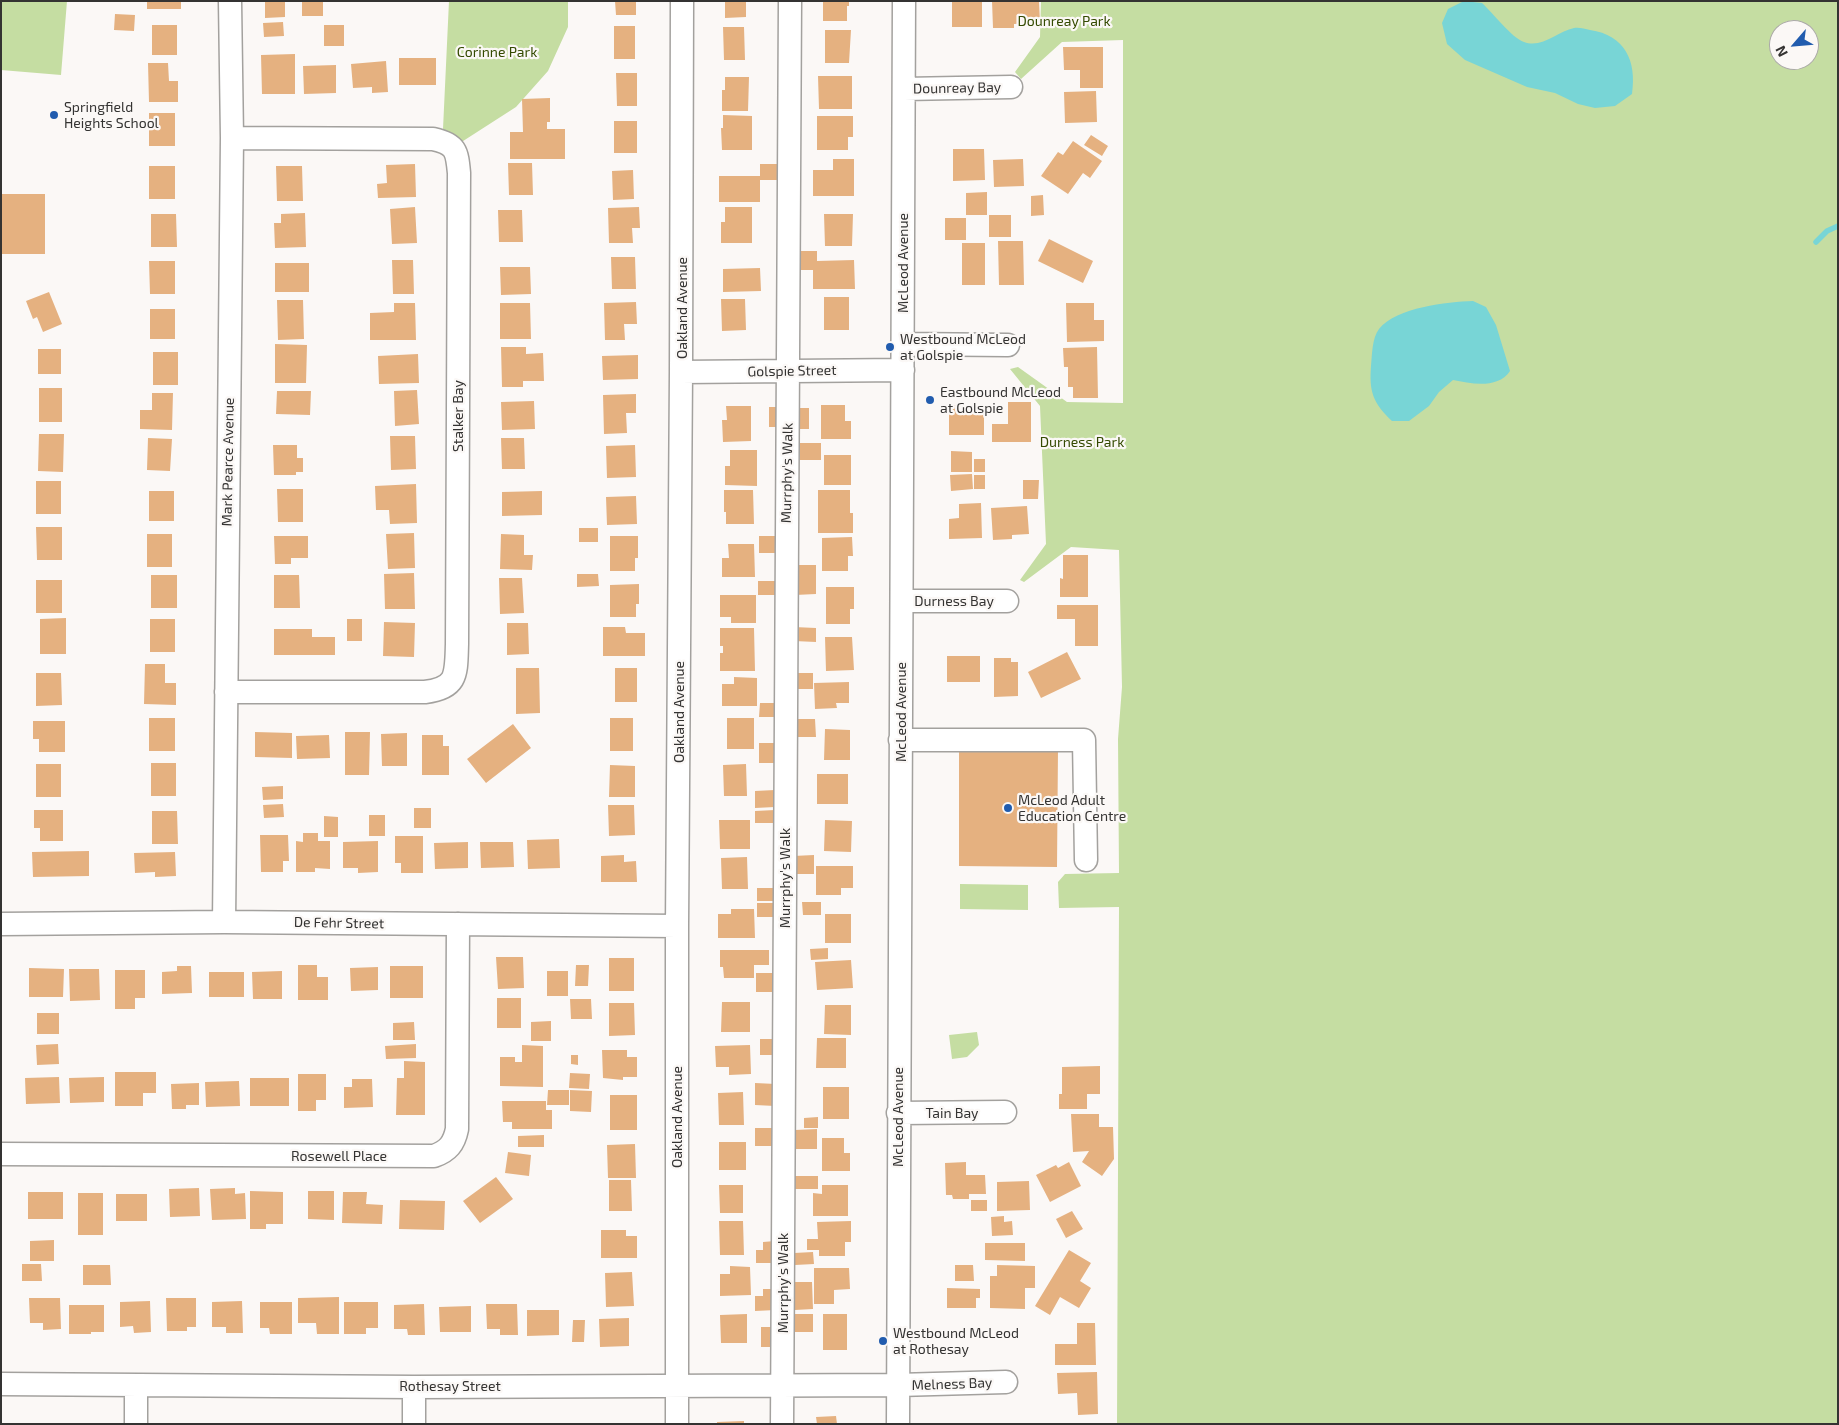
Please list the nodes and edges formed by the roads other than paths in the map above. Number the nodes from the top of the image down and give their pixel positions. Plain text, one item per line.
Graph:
1 (230, 1) edge
2 (682, 1) edge
3 (790, 1) edge
4 (904, 1) edge
5 (1011, 87) dead end
6 (904, 89) junction
7 (232, 138) junction
8 (902, 344) junction
9 (1008, 345) dead end
10 (902, 370) junction
11 (788, 371) junction
12 (682, 372) junction
13 (902, 601) junction
14 (1007, 601) dead end
15 (226, 692) junction
16 (900, 740) junction
17 (1086, 860) dead end
18 (224, 922) junction
19 (1, 924) edge
20 (458, 924) junction
21 (677, 926) junction
22 (1005, 1112) dead end
23 (898, 1113) junction
24 (1, 1154) edge
25 (1006, 1382) dead end
26 (1, 1384) edge
27 (136, 1385) junction
28 (677, 1385) junction
29 (783, 1386) junction
30 (898, 1386) junction
31 (414, 1387) junction
32 (136, 1424) edge
33 (414, 1424) edge
34 (677, 1424) edge
35 (782, 1424) edge
36 (898, 1424) edge

1 - 7 street, Mark Pearce Avenue
2 - 12 street, Oakland Avenue
3 - 11 street, Murrphy's Walk
4 - 6 street, McLeod Avenue
5 - 6 street, Dounreay Bay
6 - 8 street, McLeod Avenue
7 - 15 street, Mark Pearce Avenue
7 - 15 street, Stalker Bay
8 - 9 street
8 - 10 street, McLeod Avenue
10 - 11 street, Golspie Street
10 - 13 street, McLeod Avenue
11 - 12 street, Golspie Street
11 - 29 street, Murrphy's Walk
12 - 21 street, Oakland Avenue
13 - 14 street, Durness Bay
13 - 16 street, McLeod Avenue
15 - 18 street, Mark Pearce Avenue
16 - 17 street
16 - 23 street, McLeod Avenue
18 - 19 street, De Fehr Street
18 - 20 street, De Fehr Street
20 - 21 street, De Fehr Street
20 - 24 street, Rosewell Place
21 - 28 street, Oakland Avenue
22 - 23 street, Tain Bay
23 - 30 street, McLeod Avenue
25 - 30 street, Melness Bay
26 - 27 street, Rothesay Street
27 - 31 street, Rothesay Street
27 - 32 street
28 - 29 street, Rothesay Street
28 - 31 street, Rothesay Street
28 - 34 street, Oakland Avenue
29 - 30 street, Rothesay Street
29 - 35 street, Murrphy's Walk
30 - 36 street, McLeod Avenue
31 - 33 street

